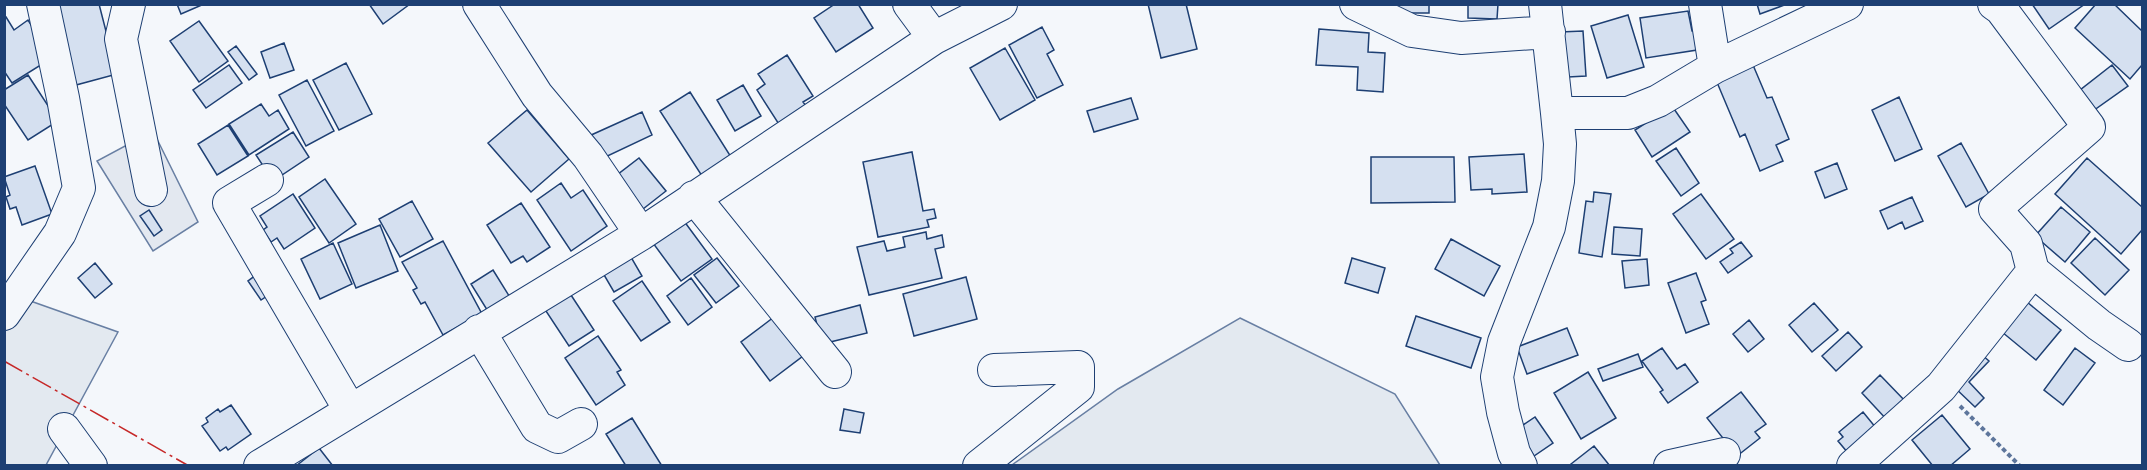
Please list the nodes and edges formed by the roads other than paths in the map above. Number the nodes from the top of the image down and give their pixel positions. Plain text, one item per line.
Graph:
1 (43, 4) edge
2 (129, 4) edge
3 (479, 4) edge
4 (909, 4) edge
5 (1001, 4) edge
6 (1356, 4) edge
7 (1705, 4) edge
8 (1847, 4) edge
9 (2001, 6) edge
10 (1547, 18) edge
11 (934, 38) junction
12 (1715, 67) junction
13 (1557, 112) junction
14 (267, 180) dead end
15 (151, 190) dead end
16 (694, 197) junction
17 (640, 234) junction
18 (2033, 271) junction
19 (4, 314) edge
20 (479, 331) junction
21 (2128, 345) dead end
22 (994, 369) dead end
23 (835, 372) dead end
24 (350, 410) junction
25 (582, 424) dead end
26 (64, 429) dead end
27 (1724, 454) dead end
28 (92, 465) edge
29 (260, 465) edge
30 (979, 465) edge
31 (1521, 465) edge
32 (1670, 465) edge
33 (1853, 465) edge

1 - 19 street
2 - 15 street
3 - 17 street
4 - 11 street
5 - 11 street
6 - 10 street
7 - 12 street
8 - 12 street
9 - 18 street
10 - 13 street
11 - 16 street
12 - 13 street
13 - 31 street
14 - 24 street
16 - 17 street
16 - 23 street
17 - 20 street
18 - 21 street
18 - 33 street
20 - 24 street
20 - 25 street
22 - 30 street
24 - 29 street
26 - 28 street
27 - 32 street

